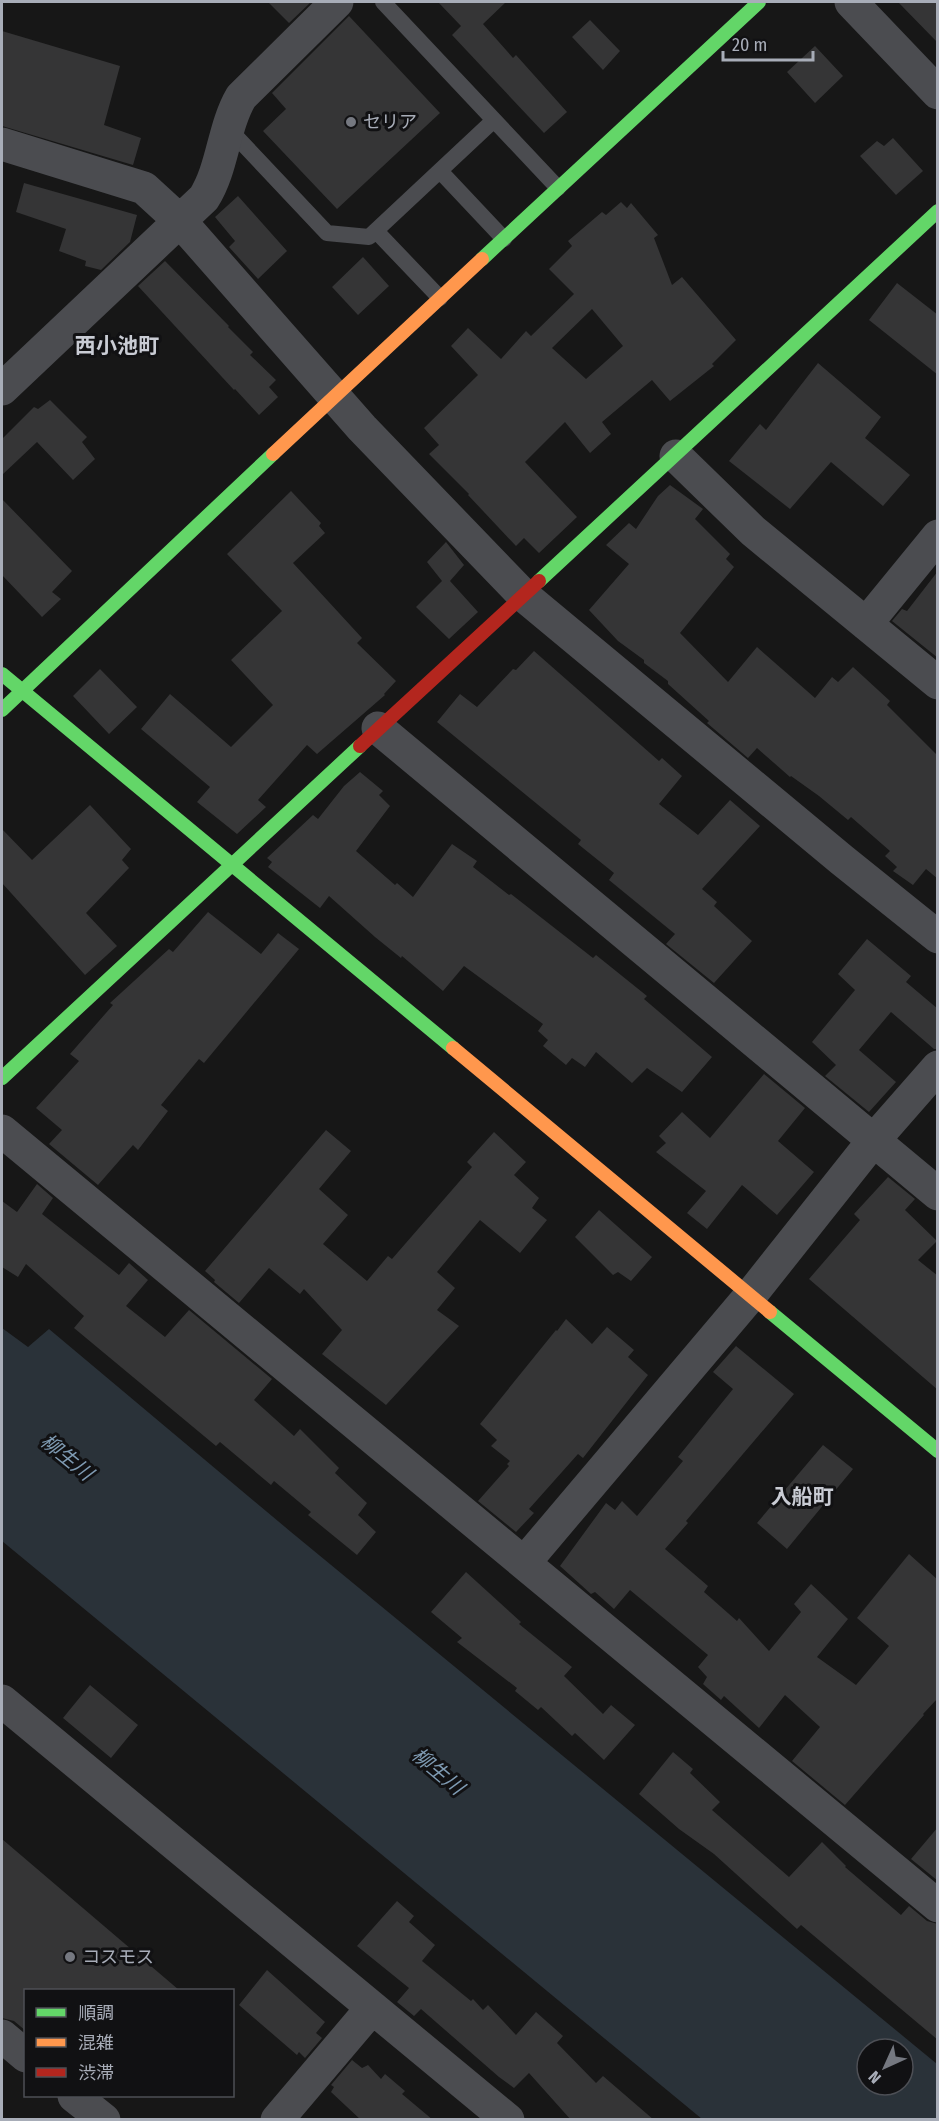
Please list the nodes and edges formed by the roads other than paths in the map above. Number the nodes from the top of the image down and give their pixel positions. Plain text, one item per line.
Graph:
1 (337, 2) edge
2 (383, 2) edge
3 (759, 2) edge
4 (851, 2) edge
5 (938, 93) edge
6 (494, 120) junction
7 (228, 128) junction
8 (2, 144) edge
9 (440, 171) junction
10 (558, 188) junction
11 (938, 211) edge
12 (180, 221) junction
13 (376, 231) junction
14 (504, 239) junction
15 (440, 298) junction
16 (2, 389) edge
17 (334, 396) junction
18 (676, 456) junction
19 (938, 536) edge
20 (523, 595) junction
21 (866, 624) junction
22 (2, 674) edge
23 (938, 683) edge
24 (21, 691) junction
25 (2, 710) edge
26 (378, 728) junction
27 (230, 864) junction
28 (938, 937) edge
29 (938, 1067) edge
30 (2, 1078) edge
31 (2, 1131) edge
32 (873, 1141) junction
33 (938, 1194) edge
34 (750, 1296) junction
35 (938, 1451) edge
36 (524, 1563) junction
37 (2, 1701) edge
38 (938, 1906) edge
39 (372, 2008) junction
40 (2, 2036) edge
41 (24, 2054) edge
42 (75, 2097) edge
43 (104, 2120) edge
44 (277, 2120) edge
45 (508, 2120) edge

1 - 7 street
2 - 6 lane
3 - 10 street
4 - 5 street
6 - 9 lane
6 - 10 lane
7 - 12 street
7 - 13 lane
8 - 12 street
9 - 13 lane
9 - 14 lane
10 - 14 street
11 - 18 street
12 - 16 street
12 - 17 street
13 - 15 lane
14 - 15 street
15 - 17 street
17 - 20 street
17 - 24 street
18 - 20 street
18 - 21 street
19 - 21 street
20 - 26 street
20 - 28 street
21 - 23 street
22 - 24 street
24 - 25 street
24 - 27 street
26 - 27 street
26 - 32 street
27 - 30 street
27 - 34 street
29 - 32 street
31 - 36 street
32 - 33 street
32 - 34 street
34 - 35 street
34 - 36 street
36 - 38 street
37 - 39 street
39 - 44 street
39 - 45 street
40 - 41 street
42 - 43 street

